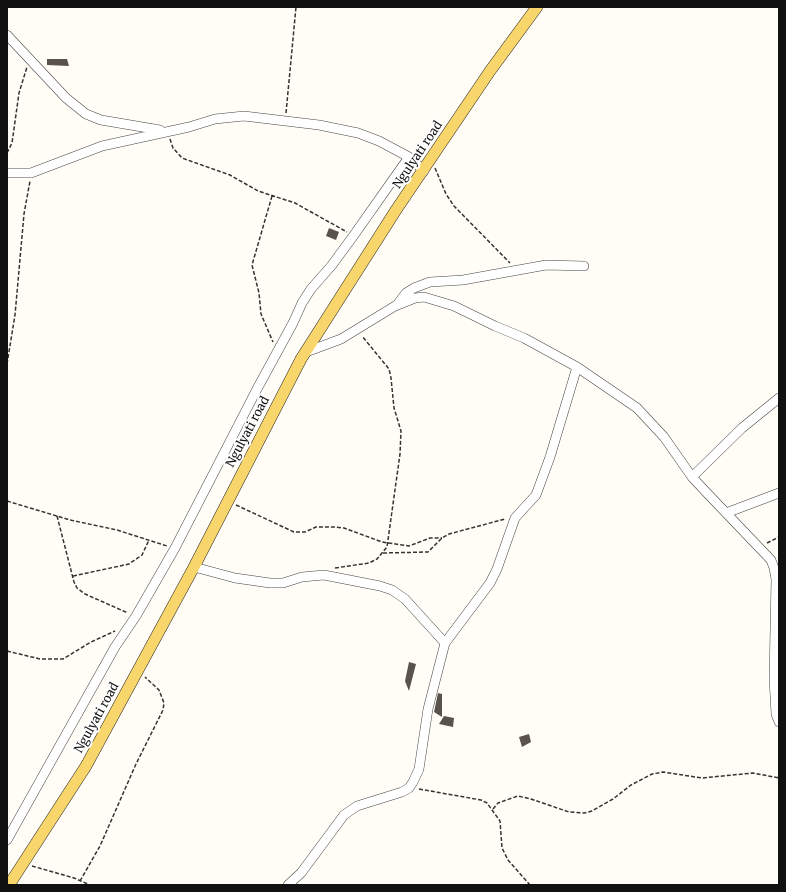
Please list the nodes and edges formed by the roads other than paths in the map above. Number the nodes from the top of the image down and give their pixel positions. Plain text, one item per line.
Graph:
1 (537, 7) edge
2 (7, 35) edge
3 (167, 131) junction
4 (409, 157) junction
5 (424, 171) junction
6 (7, 173) edge
7 (584, 266) dead end
8 (397, 305) junction
9 (306, 352) junction
10 (577, 367) junction
11 (779, 398) edge
12 (692, 477) junction
13 (779, 493) edge
14 (726, 514) junction
15 (194, 566) junction
16 (445, 643) junction
17 (779, 722) edge
18 (7, 840) edge
19 (9, 885) edge
20 (288, 885) edge

1 - 5 main road, Ngulyati road
2 - 3 street
3 - 4 street
3 - 6 street
4 - 5 street
4 - 18 street
5 - 9 main road, Ngulyati road
7 - 8 street
8 - 9 street
8 - 10 street
9 - 15 main road, Ngulyati road
10 - 12 street
10 - 16 street
11 - 12 street
12 - 14 street
13 - 14 street
14 - 17 street
15 - 16 street
15 - 19 main road, Ngulyati road
16 - 20 street

